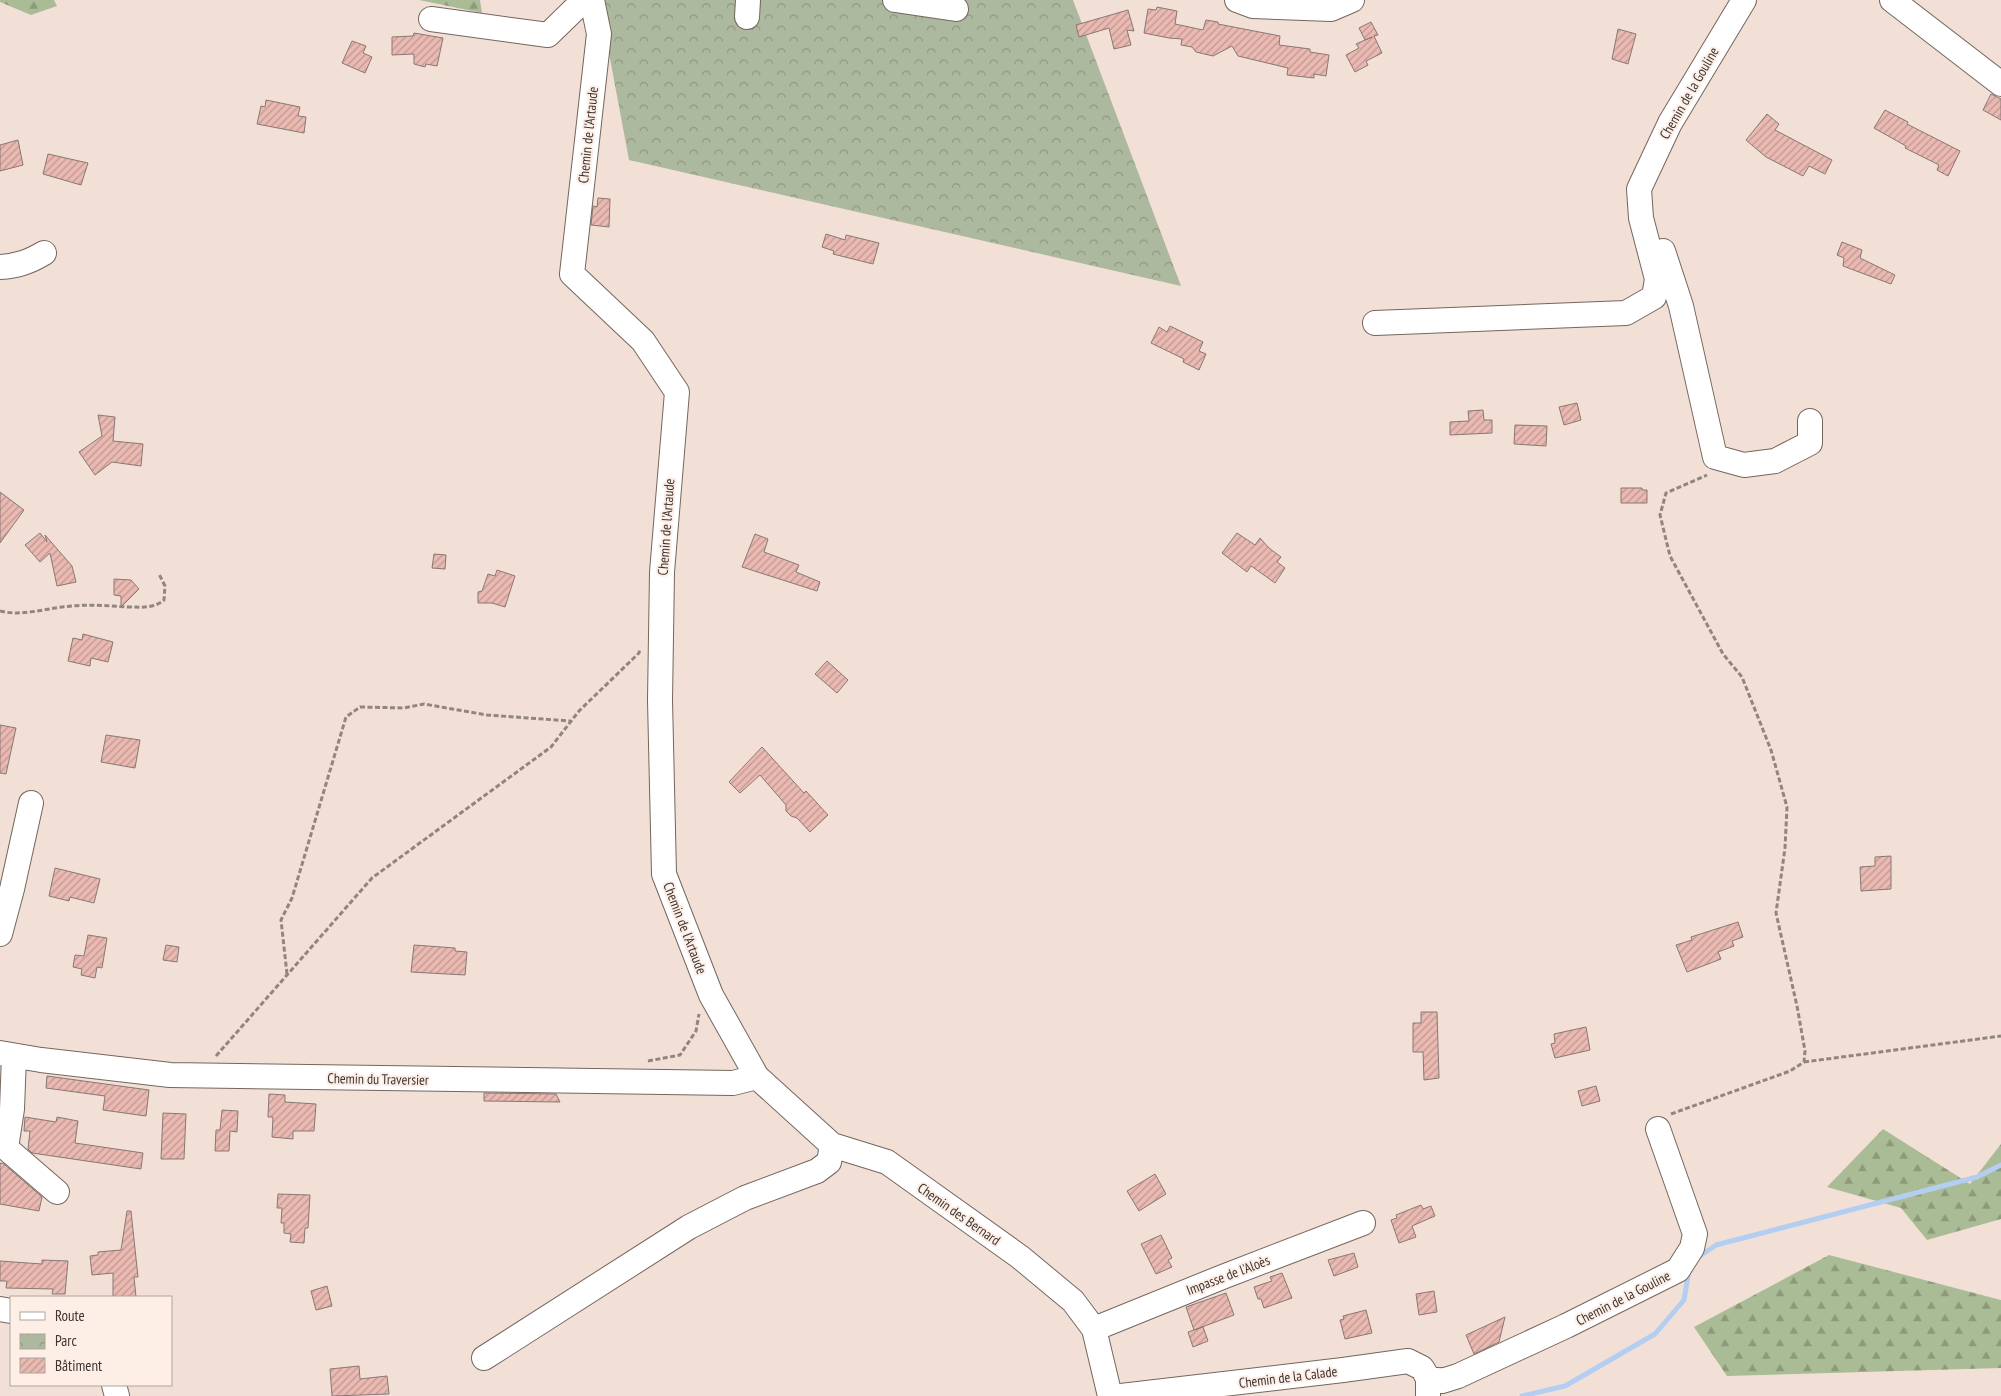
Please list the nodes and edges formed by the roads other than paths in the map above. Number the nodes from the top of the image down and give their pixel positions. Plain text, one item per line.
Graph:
1 (584, 0) edge
2 (592, 0) edge
3 (895, 0) edge
4 (1237, 0) edge
5 (1352, 0) edge
6 (1744, 0) edge
7 (1892, 0) edge
8 (956, 9) dead end
9 (431, 19) dead end
10 (2001, 84) edge
11 (1639, 189) junction
12 (44, 253) dead end
13 (0, 267) edge
14 (1375, 323) dead end
15 (1810, 421) dead end
16 (31, 803) dead end
17 (0, 934) edge
18 (7, 1055) edge
19 (757, 1077) junction
20 (1658, 1129) road end
21 (832, 1145) junction
22 (57, 1192) dead end
23 (1363, 1224) dead end
24 (1094, 1329) junction
25 (484, 1358) dead end
26 (1428, 1387) edge
27 (1110, 1396) edge
28 (1122, 1396) edge

1 - 9 street
2 - 19 street, Chemin de l'Artaude
3 - 8 street
4 - 5 street
6 - 11 street, Chemin de la Gouline
7 - 10 street
11 - 14 street
11 - 15 street
12 - 13 street
16 - 17 street
18 - 19 street, Chemin du Traversier
18 - 22 street
19 - 21 street, Chemin des Bernard
20 - 26 street, Chemin de la Gouline
21 - 24 street, Chemin des Bernard
21 - 25 street
23 - 24 street, Impasse de l'Aloès
24 - 27 street, Chemin des Bernard
26 - 28 street, Chemin de la Calade

